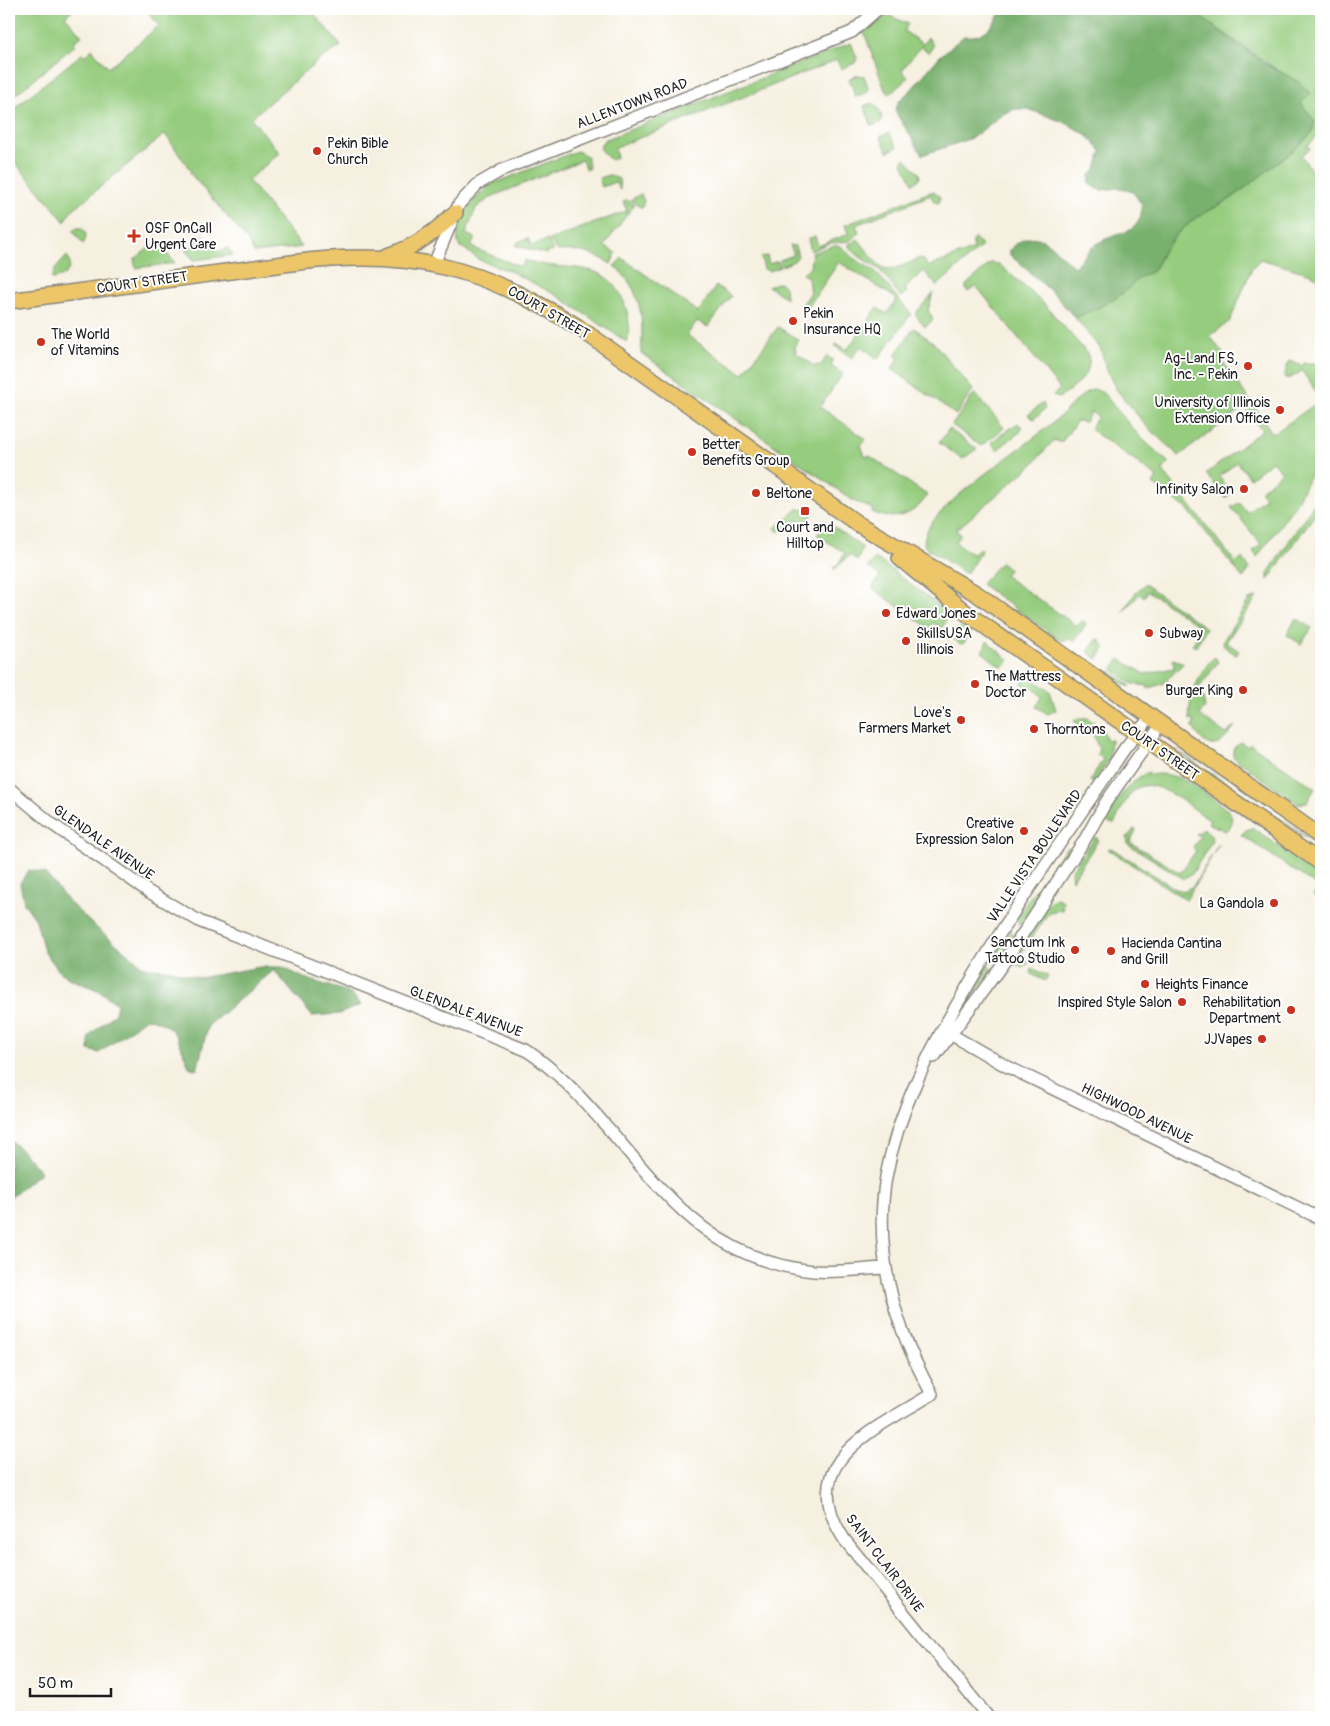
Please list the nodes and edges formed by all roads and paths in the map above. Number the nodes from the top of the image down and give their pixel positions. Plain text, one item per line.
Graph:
1 (878, 9) edge
2 (455, 213) junction
3 (383, 258) junction
4 (434, 264) junction
5 (9, 301) edge
6 (858, 524) junction
7 (1146, 733) junction
8 (9, 788) edge
9 (1321, 837) edge
10 (1321, 863) edge
11 (947, 1031) junction
12 (1321, 1219) edge
13 (885, 1268) junction
14 (932, 1394) joint
15 (988, 1717) edge

1 - 2 street, ALLENTOWN ROAD
2 - 3 main road
2 - 4 street, ALLENTOWN ROAD
3 - 4 main road, COURT STREET
3 - 5 main road, COURT STREET
4 - 6 main road, COURT STREET
6 - 7 main road, COURT STREET
6 - 9 main road, COURT STREET
7 - 10 main road, COURT STREET
7 - 11 street, VALLE VISTA BOULEVARD
7 - 11 street, VALLE VISTA BOULEVARD
8 - 13 street, GLENDALE AVENUE
11 - 12 street, HIGHWOOD AVENUE
11 - 13 street, VALLE VISTA BOULEVARD
13 - 14 street, VALLE VISTA BOULEVARD
14 - 15 street, SAINT CLAIR DRIVE

